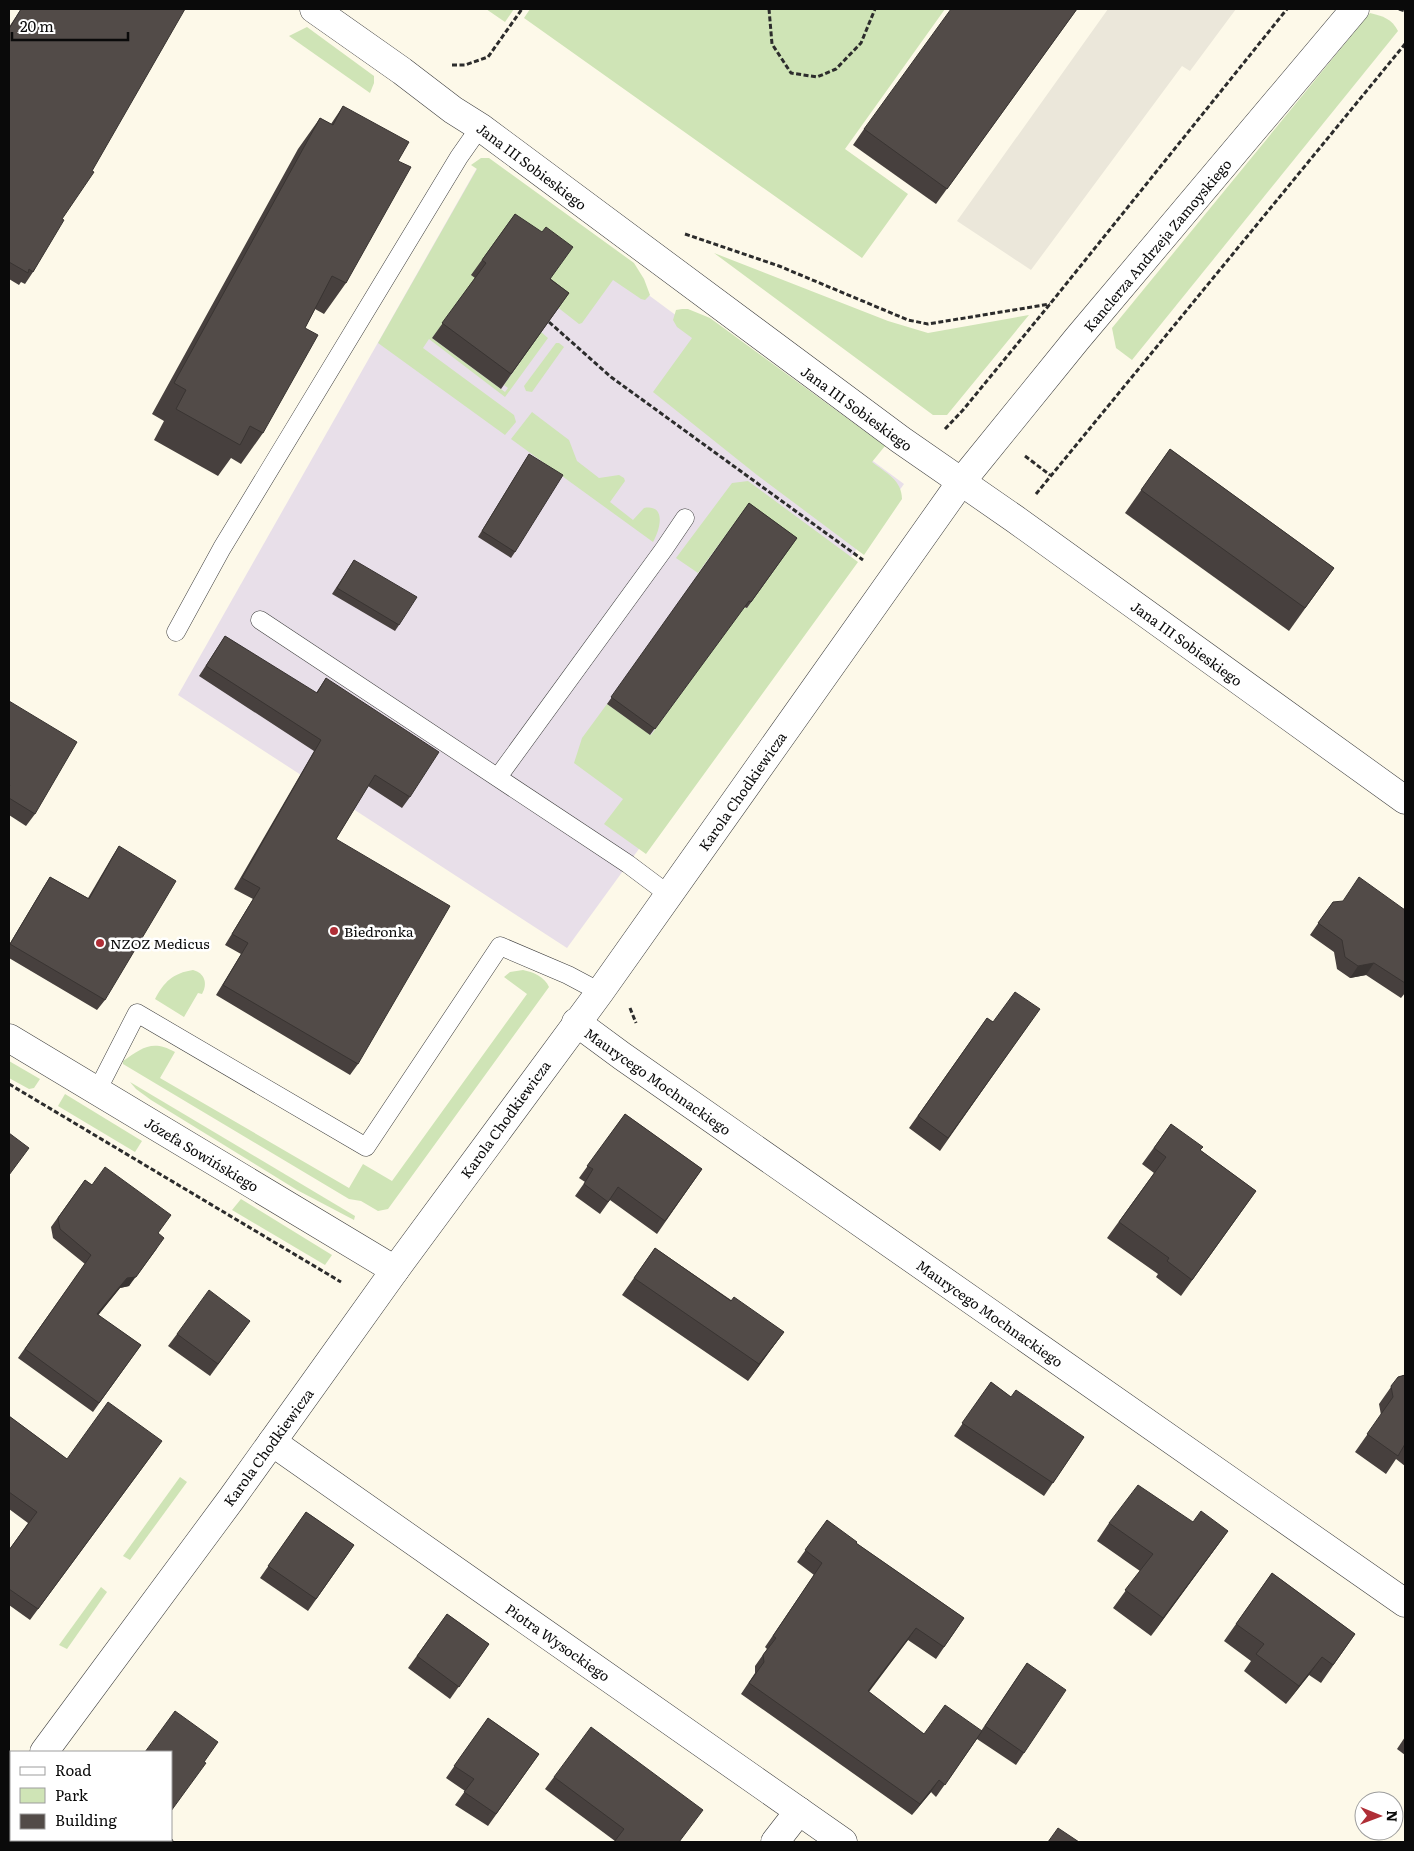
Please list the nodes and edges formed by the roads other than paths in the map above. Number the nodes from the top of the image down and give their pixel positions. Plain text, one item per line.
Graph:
1 (314, 9) edge
2 (1355, 9) edge
3 (480, 126) junction
4 (961, 482) junction
5 (685, 518) dead end
6 (260, 620) dead end
7 (176, 632) dead end
8 (498, 777) junction
9 (1405, 800) edge
10 (668, 894) junction
11 (600, 992) junction
12 (576, 1022) junction
13 (9, 1038) edge
14 (97, 1091) junction
15 (395, 1270) junction
16 (272, 1442) junction
17 (1405, 1603) edge
18 (45, 1751) edge
19 (799, 1811) junction
20 (775, 1842) edge
21 (843, 1842) edge

1 - 3 street, Jana III Sobieskiego
2 - 4 street, Kanclerza Andrzeja Zamoyskiego
3 - 4 street, Jana III Sobieskiego
3 - 7 lane
4 - 9 street, Jana III Sobieskiego
4 - 10 street, Karola Chodkiewicza
5 - 8 lane
6 - 8 lane
8 - 10 lane
10 - 11 street, Karola Chodkiewicza
11 - 12 street, Karola Chodkiewicza
11 - 14 lane
12 - 15 street, Karola Chodkiewicza
12 - 17 street, Maurycego Mochnackiego
13 - 14 street, Józefa Sowińskiego
14 - 15 street, Józefa Sowińskiego
15 - 16 street, Karola Chodkiewicza
16 - 18 street, Karola Chodkiewicza
16 - 19 street, Piotra Wysockiego
19 - 20 street
19 - 21 street, Piotra Wysockiego

